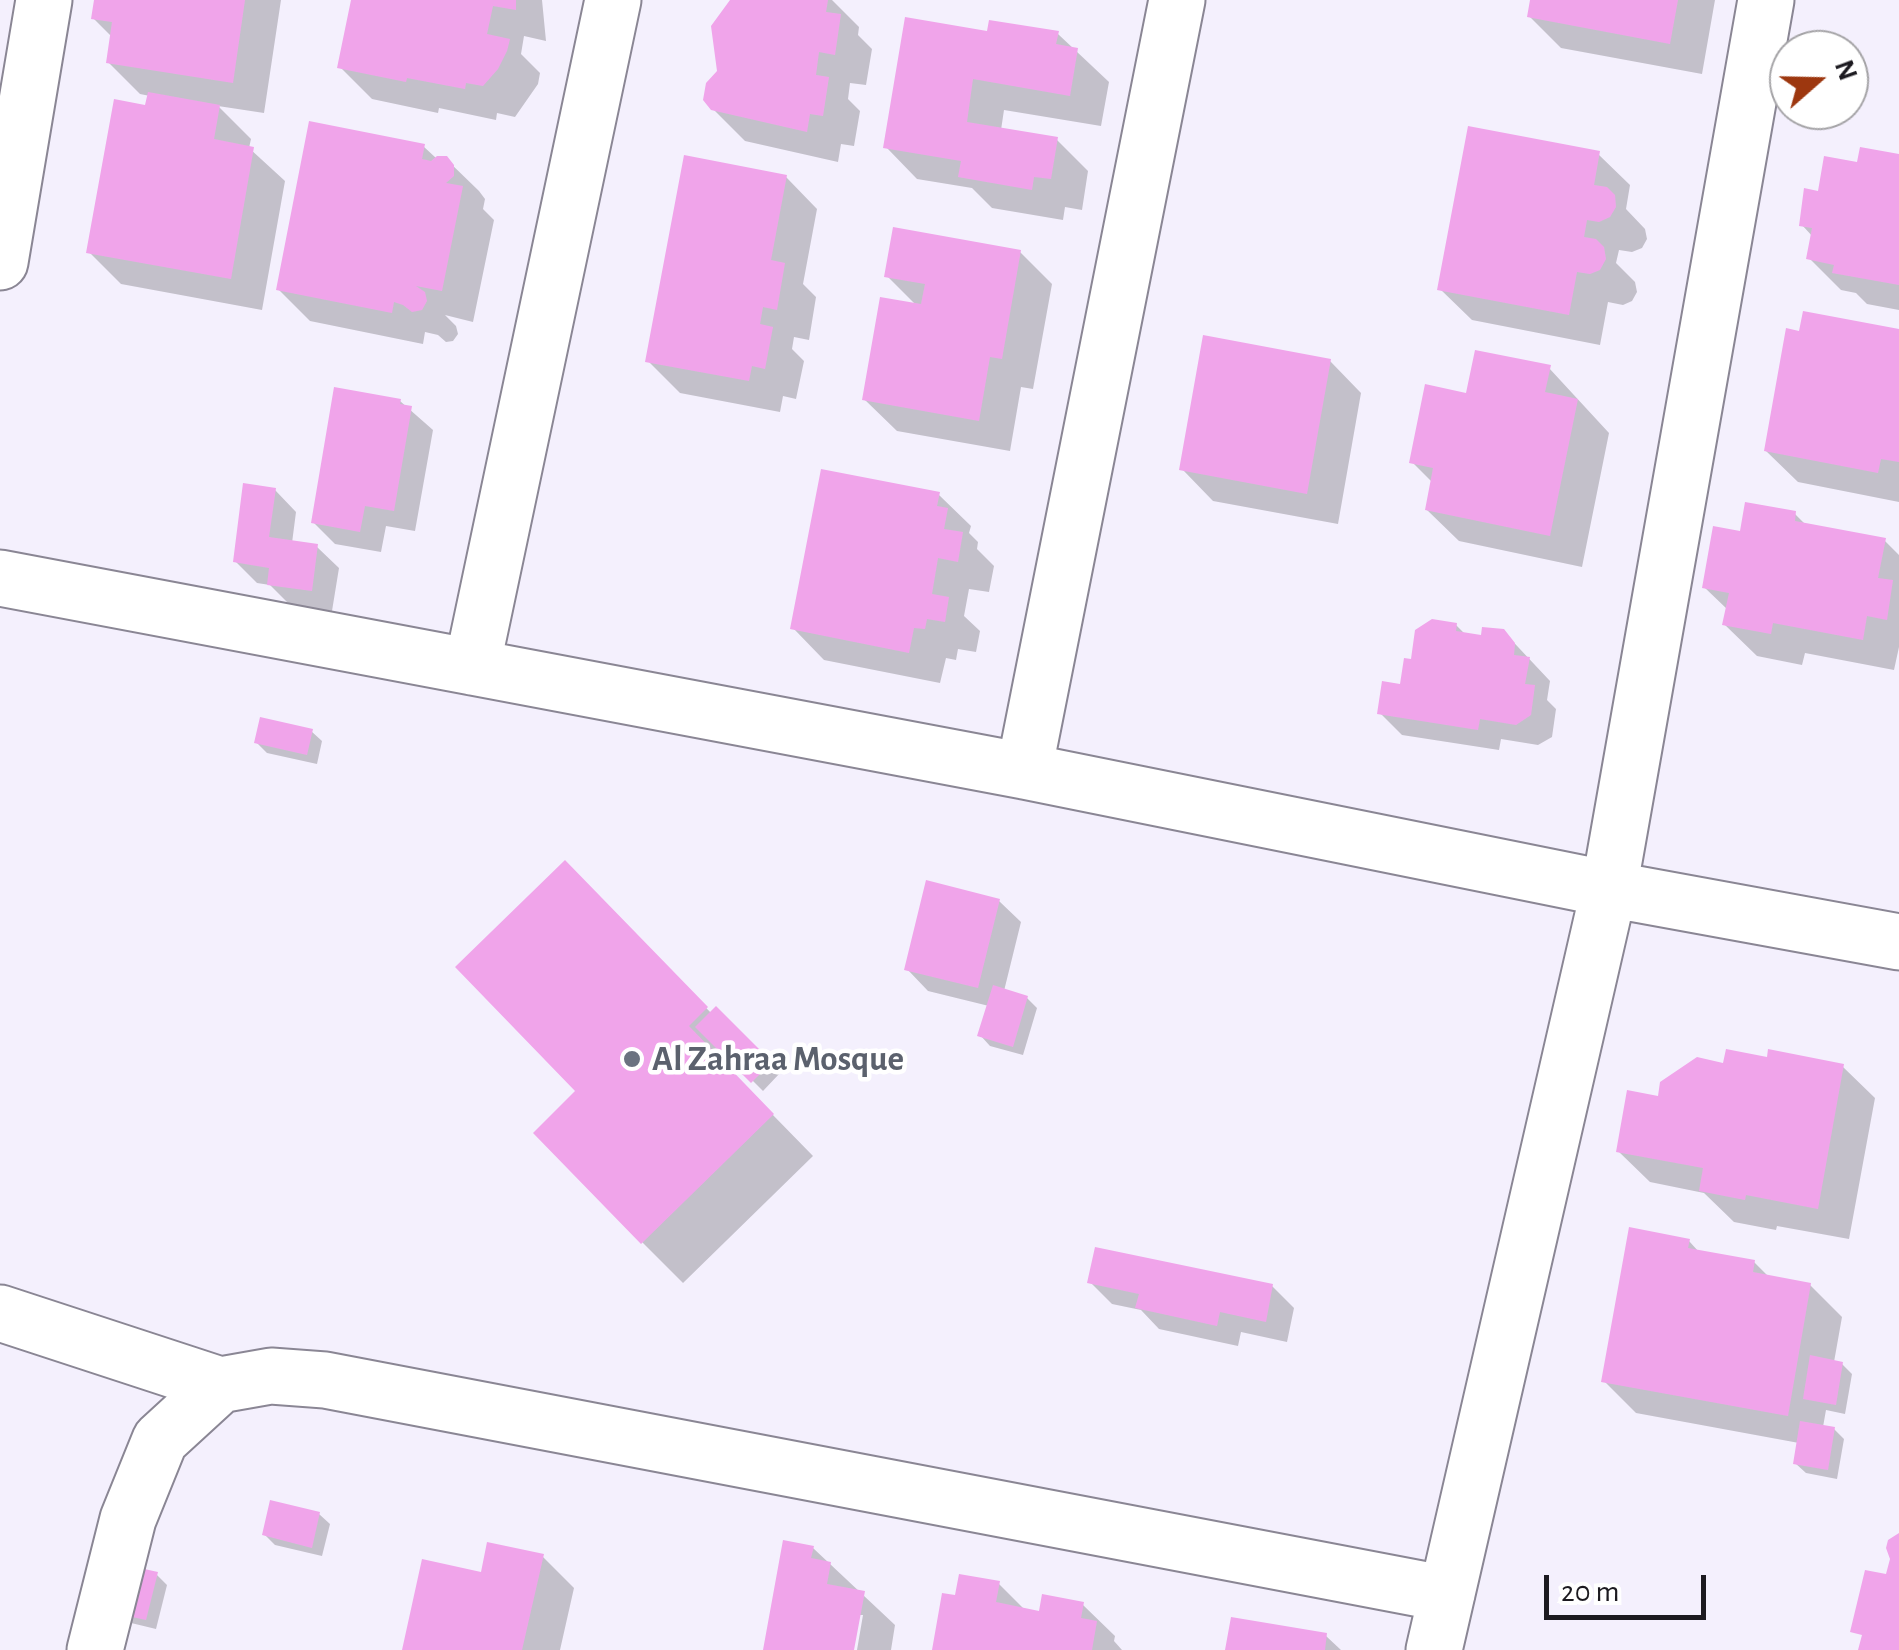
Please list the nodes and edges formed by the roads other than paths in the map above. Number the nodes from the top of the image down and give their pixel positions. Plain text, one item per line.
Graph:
1 (44, 0) edge
2 (613, 0) edge
3 (1177, 0) edge
4 (1766, 0) edge
5 (0, 262) edge
6 (0, 578) edge
7 (472, 667) junction
8 (1024, 772) junction
9 (1609, 890) junction
10 (1899, 942) edge
11 (0, 1313) edge
12 (220, 1385) junction
13 (1447, 1594) junction
14 (96, 1650) edge
15 (1434, 1650) edge

1 - 5 street
2 - 7 street
3 - 8 street
4 - 9 street
6 - 7 street
7 - 8 street
8 - 9 street
9 - 10 street
9 - 13 street
11 - 12 street
12 - 13 street
12 - 14 street
13 - 15 street

